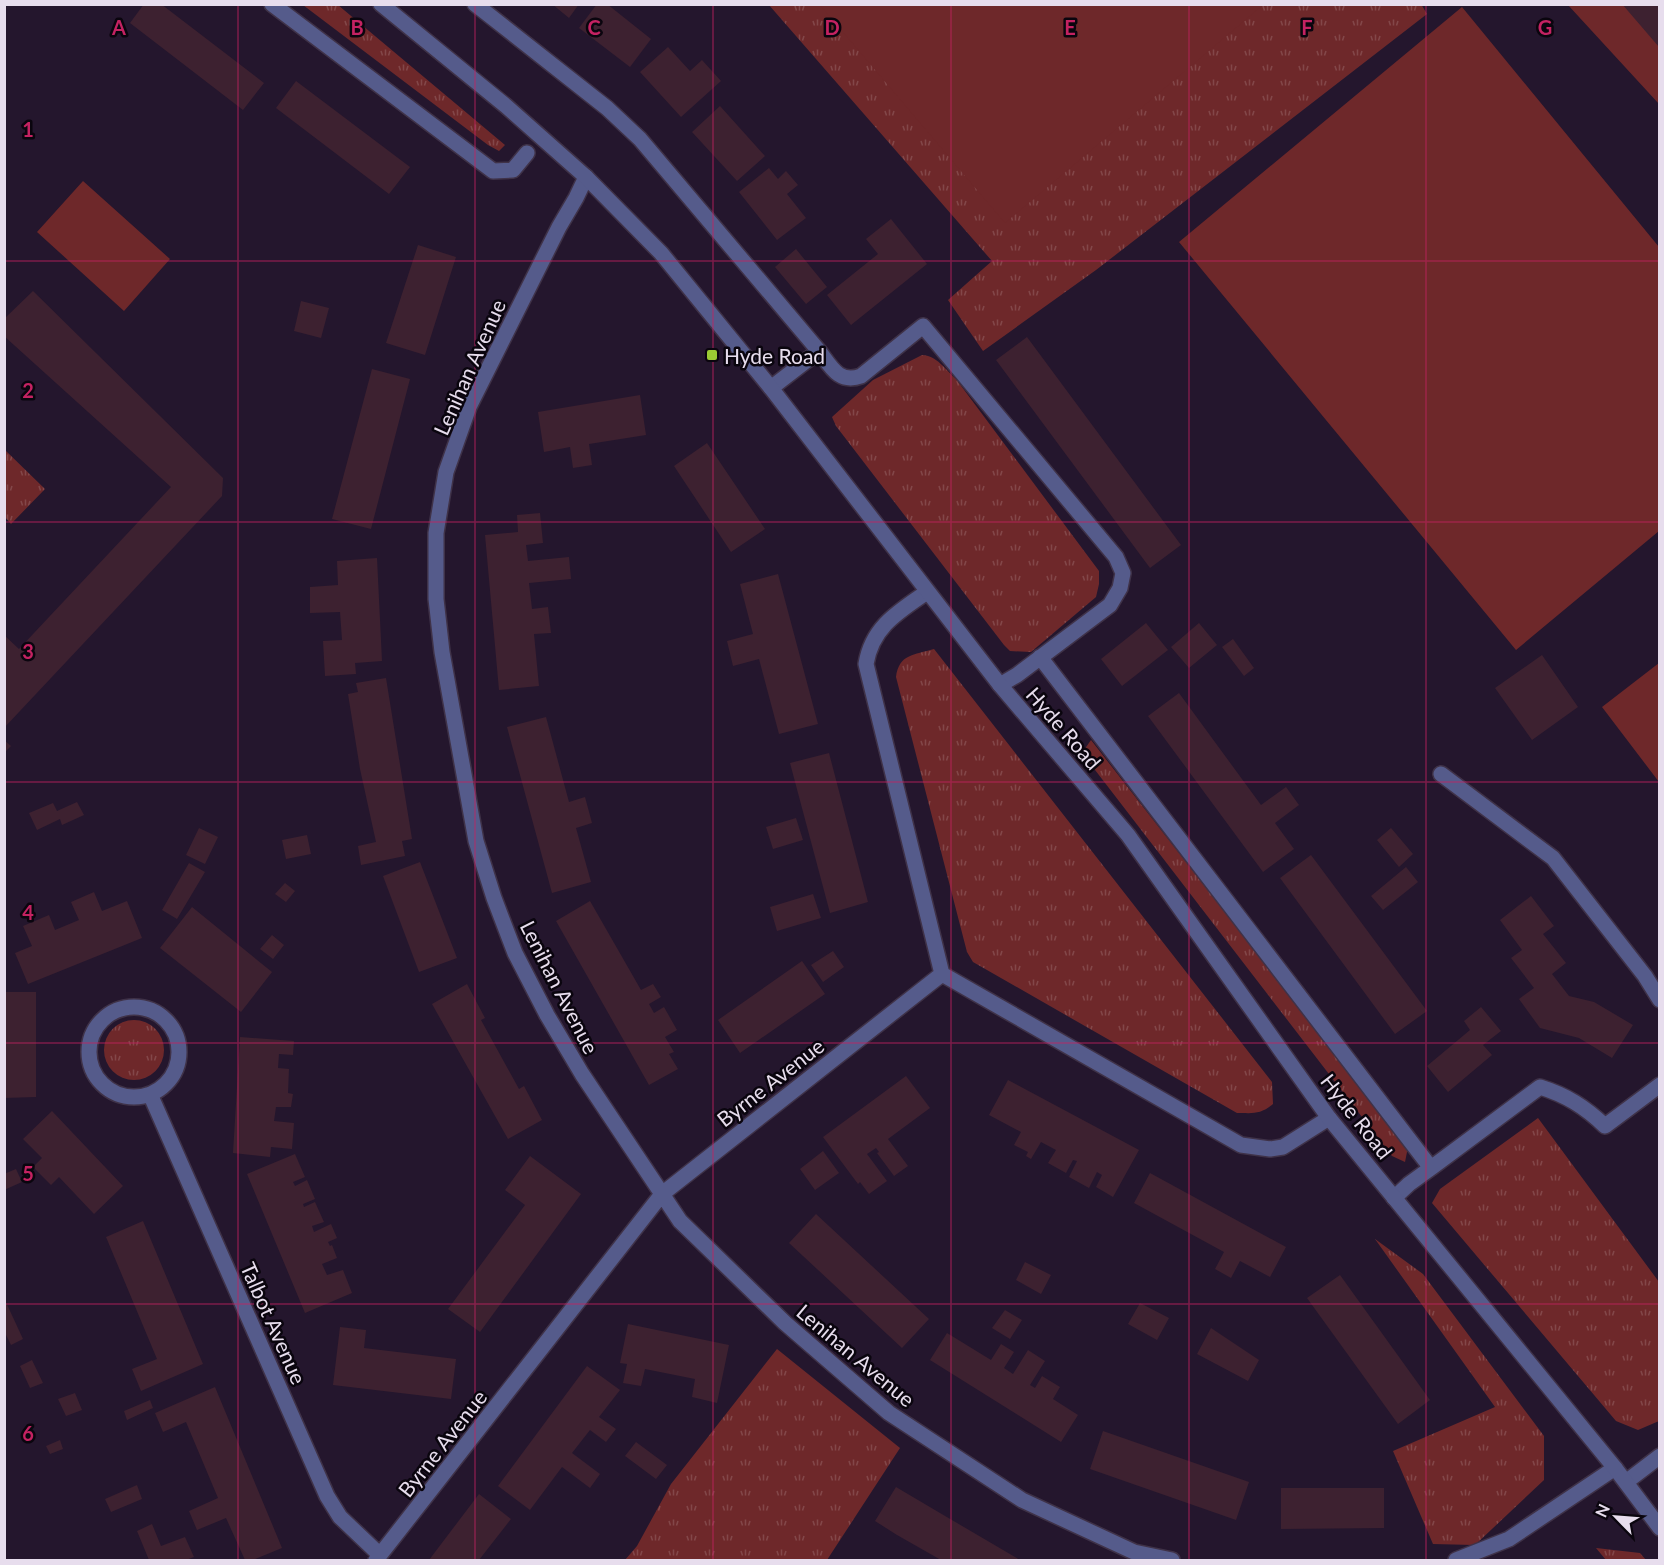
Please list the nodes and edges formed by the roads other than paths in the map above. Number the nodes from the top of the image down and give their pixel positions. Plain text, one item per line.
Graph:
1 (272, 4) edge
2 (381, 4) edge
3 (474, 4) edge
4 (527, 153) dead end
5 (586, 177) junction
6 (819, 351) junction
7 (771, 388) junction
8 (927, 592) junction
9 (1040, 657) junction
10 (1000, 685) junction
11 (1441, 774) dead end
12 (942, 974) junction
13 (1659, 1000) edge
14 (1659, 1085) edge
15 (150, 1094) junction
16 (1329, 1119) junction
17 (1431, 1168) junction
18 (662, 1194) junction
19 (1394, 1198) junction
20 (1659, 1456) edge
21 (1616, 1468) junction
22 (1626, 1482) junction
23 (1659, 1528) edge
24 (378, 1558) edge
25 (1172, 1560) edge
26 (1456, 1560) edge

1 - 4 street
2 - 5 street, Hyde Road
3 - 6 street
5 - 7 street, Hyde Road
5 - 18 street, Lenihan Avenue
6 - 7 street
6 - 9 street
7 - 8 street, Hyde Road
8 - 10 street, Hyde Road
8 - 12 street
9 - 10 street
9 - 17 street
10 - 16 street, Hyde Road
11 - 13 street
12 - 16 street
12 - 18 street, Byrne Avenue
14 - 17 street
15 - 15 street
15 - 24 street, Talbot Avenue
16 - 19 street, Hyde Road
17 - 19 street
18 - 24 street, Byrne Avenue
18 - 25 street, Lenihan Avenue
19 - 21 street, Hyde Road
20 - 22 street
21 - 22 street, Hyde Road
21 - 26 street
22 - 23 street, Hyde Road

